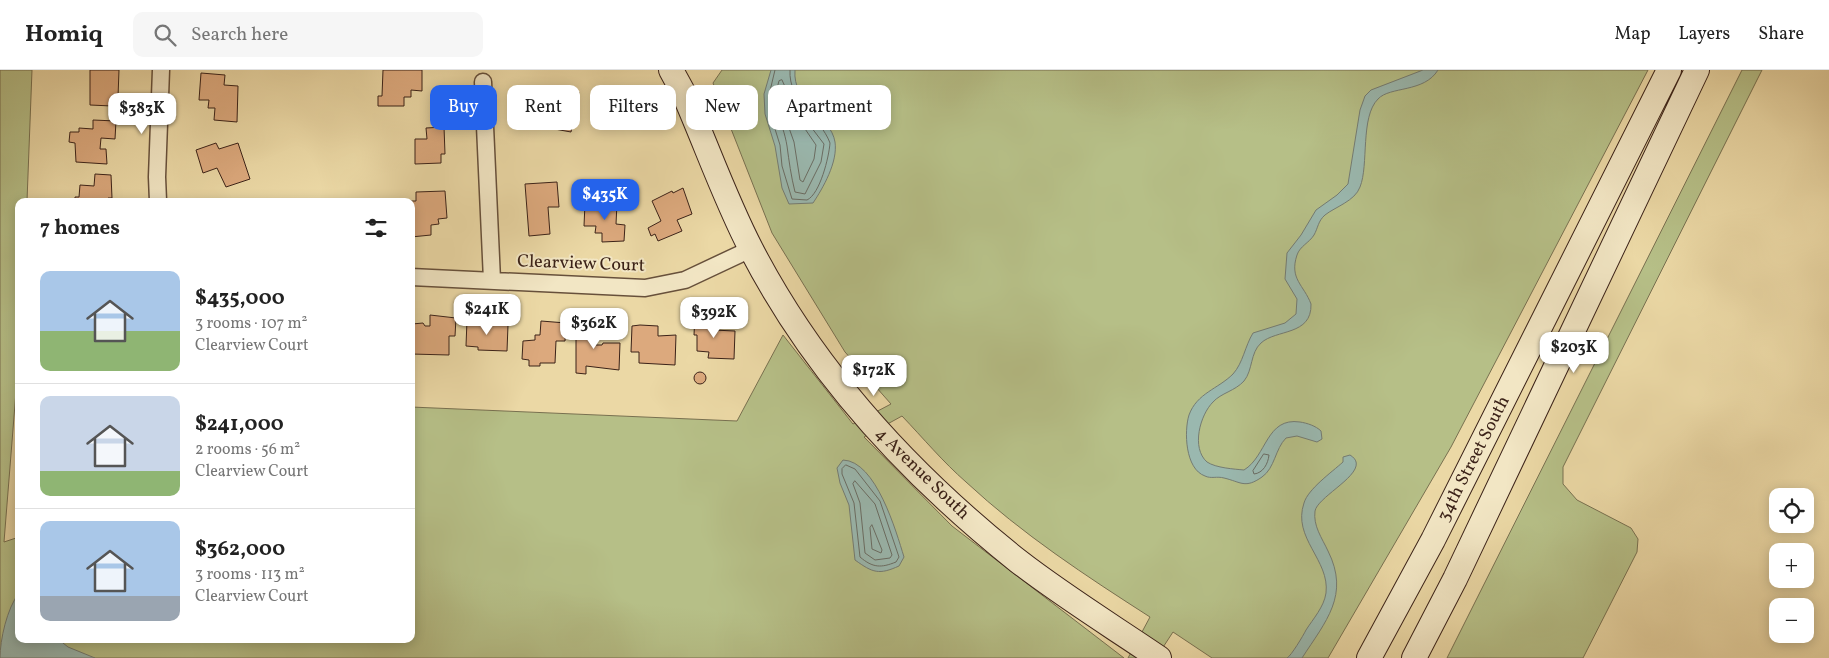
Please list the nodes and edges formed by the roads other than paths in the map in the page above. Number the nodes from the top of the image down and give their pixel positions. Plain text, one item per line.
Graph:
1 (161, 70) edge
2 (671, 70) edge
3 (1669, 70) edge
4 (1697, 70) edge
5 (484, 82) dead end
6 (158, 198) edge
7 (751, 249) junction
8 (415, 277) edge
9 (492, 280) junction
10 (1159, 658) edge
11 (1370, 658) edge
12 (1414, 658) edge

1 - 6 street
2 - 7 main road, 4 Avenue South
3 - 11 main road, 34th Street South
4 - 12 main road, 34th Street South
5 - 9 street, Clearview Court
7 - 9 street, Clearview Court
7 - 10 main road, 4 Avenue South
8 - 9 street, Clearview Court

